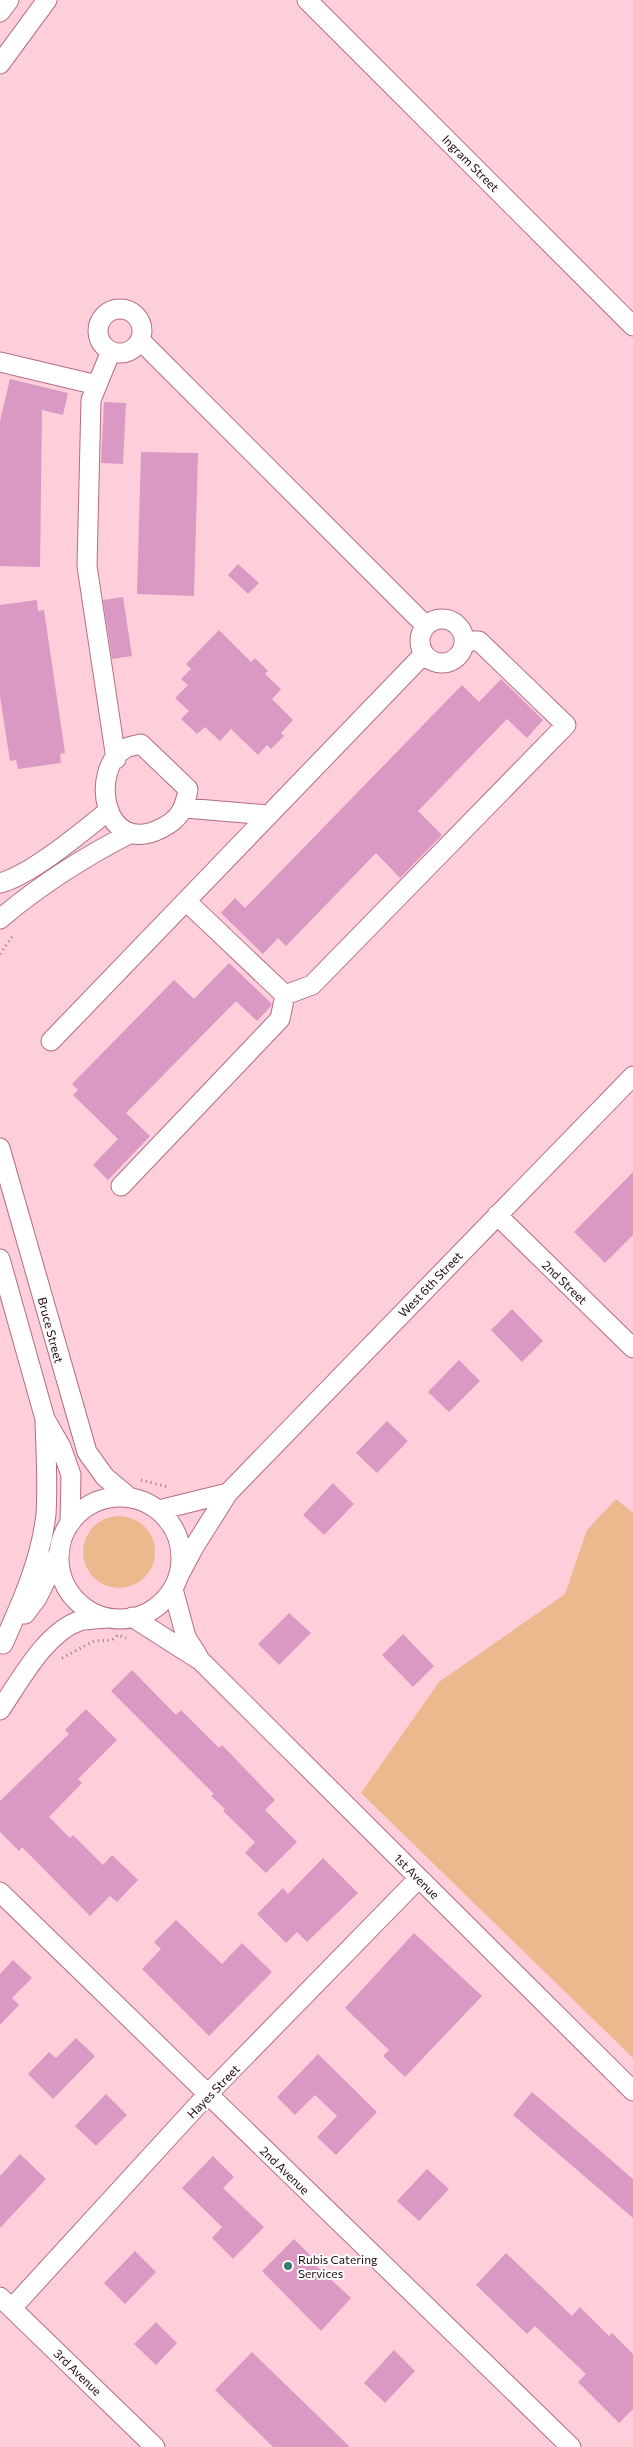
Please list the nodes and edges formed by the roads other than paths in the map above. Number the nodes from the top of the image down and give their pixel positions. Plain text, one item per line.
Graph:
1 (9, 0) edge
2 (46, 0) edge
3 (308, 0) edge
4 (0, 12) edge
5 (0, 64) edge
6 (633, 326) edge
7 (140, 340) junction
8 (111, 351) junction
9 (0, 362) edge
10 (97, 385) junction
11 (426, 626) junction
12 (464, 641) junction
13 (424, 654) junction
14 (116, 759) junction
15 (185, 808) junction
16 (108, 811) junction
17 (269, 815) junction
18 (131, 833) junction
19 (0, 883) edge
20 (186, 901) junction
21 (0, 919) edge
22 (285, 994) junction
23 (51, 1041) dead end
24 (633, 1076) edge
25 (0, 1148) edge
26 (121, 1186) dead end
27 (497, 1215) junction
28 (0, 1259) edge
29 (633, 1348) edge
30 (44, 1419) junction
31 (228, 1493) junction
32 (129, 1497) junction
33 (159, 1510) junction
34 (70, 1523) junction
35 (60, 1549) junction
36 (176, 1583) junction
37 (110, 1618) junction
38 (132, 1618) junction
39 (2, 1647) edge
40 (201, 1661) junction
41 (0, 1710) edge
42 (419, 1878) junction
43 (0, 1892) edge
44 (633, 2090) edge
45 (207, 2095) junction
46 (6, 2303) edge
47 (156, 2447) edge
48 (571, 2447) edge

1 - 4 street
2 - 5 street
3 - 6 street, Ingram Street
7 - 8 street
7 - 8 street
7 - 11 street
8 - 10 street
9 - 10 street
10 - 14 street
11 - 12 street
11 - 13 street
12 - 13 street
12 - 22 street
13 - 17 street
14 - 15 street
14 - 16 street
15 - 17 street
15 - 18 street
16 - 18 street
16 - 19 street
17 - 20 street
18 - 21 street
20 - 22 street
20 - 23 street
22 - 26 street
24 - 27 street, West 6th Street
25 - 32 street, Bruce Street
27 - 29 street, 2nd Street
27 - 31 street, West 6th Street
28 - 30 street
30 - 34 street
30 - 39 street
31 - 33 street
31 - 36 street, West 6th Street
32 - 33 street
32 - 34 street
33 - 36 street
34 - 35 street
35 - 37 street
35 - 39 street
36 - 38 street
36 - 40 street, 1st Avenue
37 - 38 street
37 - 41 street
38 - 40 street, 1st Avenue
40 - 42 street, 1st Avenue
42 - 44 street, 1st Avenue
42 - 45 street, Hayes Street
43 - 45 street, 2nd Avenue
45 - 46 street, Hayes Street
45 - 48 street, 2nd Avenue
46 - 47 street, 3rd Avenue

